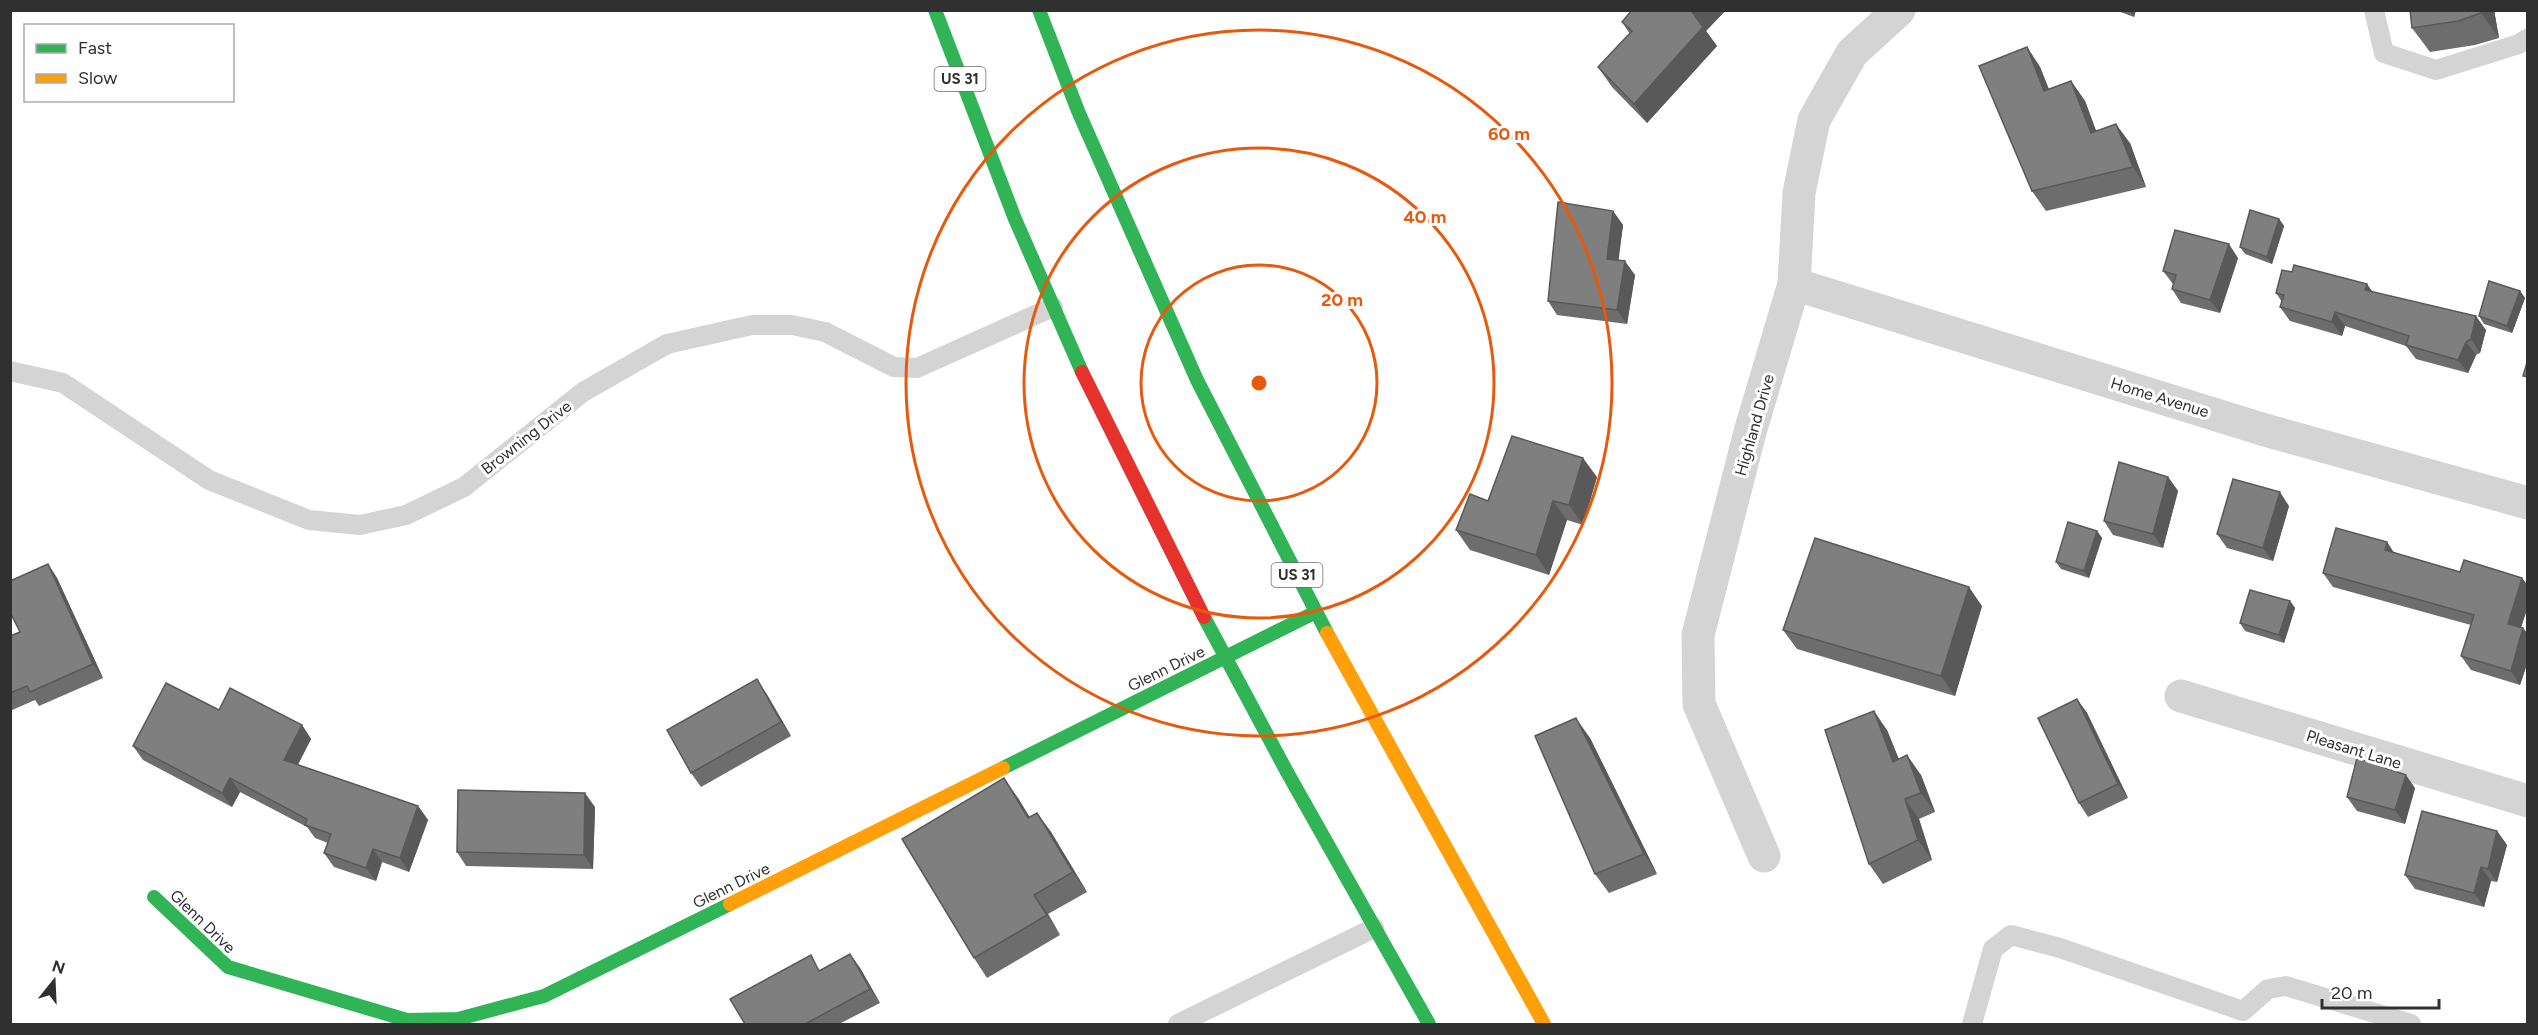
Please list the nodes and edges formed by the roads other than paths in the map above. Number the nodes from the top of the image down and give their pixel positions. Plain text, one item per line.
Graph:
1 (935, 10) edge
2 (1039, 10) edge
3 (1899, 10) edge
4 (2374, 10) edge
5 (2528, 38) edge
6 (1794, 284) junction
7 (1053, 307) junction
8 (10, 371) edge
9 (2528, 503) edge
10 (1316, 612) junction
11 (1226, 656) junction
12 (2181, 696) dead end
13 (2528, 801) edge
14 (1764, 856) dead end
15 (154, 897) dead end
16 (1374, 928) junction
17 (2241, 1018) edge
18 (2366, 1018) edge
19 (1178, 1024) edge
20 (1429, 1024) edge
21 (1544, 1024) edge
22 (1972, 1024) edge
23 (2411, 1024) edge

1 - 7 main road, US 31
2 - 10 main road, US 31
3 - 6 street, Highland Drive
4 - 5 lane
6 - 9 street, Home Avenue
6 - 14 street, Highland Drive
7 - 8 lane, Browning Drive
7 - 11 main road, US 31
10 - 11 main road, Glenn Drive
10 - 21 main road, US 31
11 - 15 main road, Glenn Drive
11 - 16 main road, US 31
12 - 13 street, Pleasant Lane
16 - 19 lane
16 - 20 main road, US 31
17 - 18 lane
17 - 22 lane
18 - 23 lane

